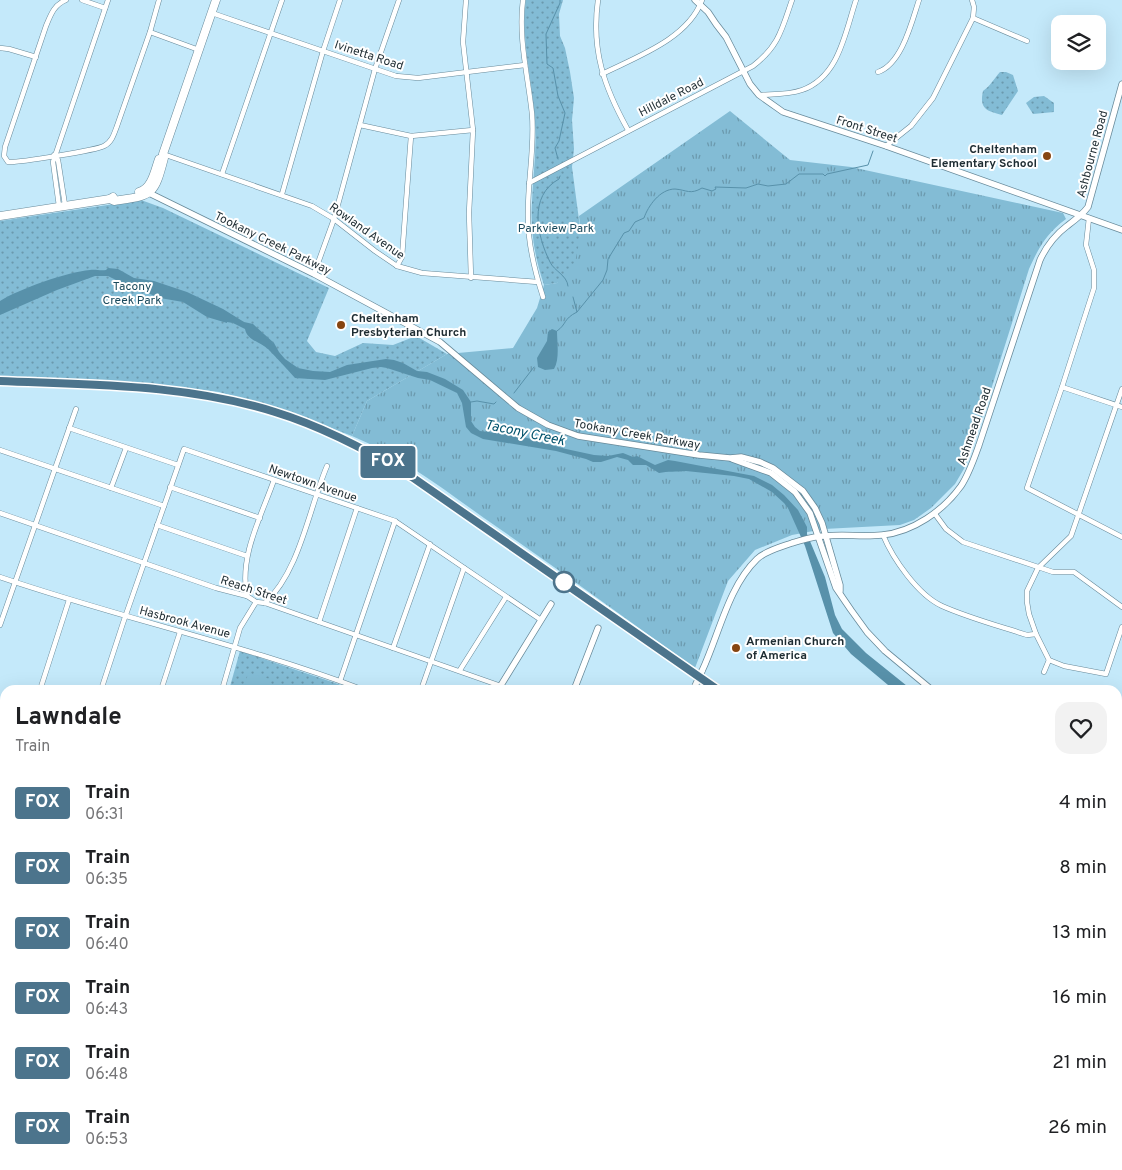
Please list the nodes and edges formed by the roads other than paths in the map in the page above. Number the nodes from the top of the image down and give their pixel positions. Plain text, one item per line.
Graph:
1 (66, 0) edge
2 (82, 0) edge
3 (108, 0) edge
4 (159, 0) edge
5 (216, 0) edge
6 (282, 0) edge
7 (340, 0) edge
8 (399, 0) edge
9 (466, 0) edge
10 (523, 0) edge
11 (598, 0) edge
12 (695, 0) edge
13 (792, 0) edge
14 (856, 0) edge
15 (920, 0) edge
16 (972, 0) edge
17 (701, 3) edge
18 (105, 8) junction
19 (212, 13) junction
20 (973, 18) junction
21 (150, 32) junction
22 (271, 34) junction
23 (1027, 41) dead end
24 (0, 48) edge
25 (199, 50) junction
26 (323, 51) junction
27 (36, 57) junction
28 (525, 66) junction
29 (376, 69) junction
30 (466, 72) junction
31 (743, 72) junction
32 (878, 72) dead end
33 (602, 74) junction
34 (1122, 84) edge
35 (759, 95) junction
36 (360, 125) junction
37 (473, 130) junction
38 (628, 130) junction
39 (411, 136) junction
40 (886, 146) junction
41 (163, 154) junction
42 (54, 155) junction
43 (222, 174) junction
44 (529, 183) junction
45 (148, 192) junction
46 (282, 194) junction
47 (62, 206) junction
48 (1082, 215) junction
49 (0, 216) edge
50 (1089, 218) junction
51 (334, 219) junction
52 (1122, 230) edge
53 (398, 266) junction
54 (314, 274) junction
55 (472, 278) junction
56 (538, 282) junction
57 (543, 297) dead end
58 (1062, 387) junction
59 (1122, 389) edge
60 (1119, 406) edge
61 (76, 409) dead end
62 (69, 428) junction
63 (126, 448) junction
64 (0, 450) edge
65 (730, 458) junction
66 (178, 465) junction
67 (327, 466) dead end
68 (54, 469) junction
69 (274, 480) junction
70 (170, 487) junction
71 (111, 488) junction
72 (316, 494) junction
73 (164, 506) junction
74 (357, 508) junction
75 (0, 513) edge
76 (935, 514) junction
77 (1079, 515) junction
78 (260, 518) junction
79 (395, 521) junction
80 (34, 525) junction
81 (157, 525) junction
82 (883, 535) junction
83 (819, 536) junction
84 (1122, 537) edge
85 (430, 544) junction
86 (247, 556) junction
87 (144, 562) junction
88 (464, 568) junction
89 (1038, 568) junction
90 (0, 577) edge
91 (15, 582) junction
92 (247, 596) junction
93 (506, 597) junction
94 (69, 600) junction
95 (256, 602) junction
96 (266, 603) junction
97 (551, 604) dead end
98 (1122, 608) edge
99 (125, 616) junction
100 (541, 620) junction
101 (318, 622) junction
102 (0, 625) edge
103 (1122, 627) edge
104 (598, 628) dead end
105 (180, 632) junction
106 (1036, 634) junction
107 (356, 635) junction
108 (234, 646) junction
109 (393, 648) junction
110 (1049, 660) junction
111 (432, 661) junction
112 (460, 670) junction
113 (1044, 672) dead end
114 (340, 681) junction
115 (42, 685) edge
116 (103, 685) edge
117 (163, 685) edge
118 (223, 685) edge
119 (351, 685) edge
120 (423, 685) edge
121 (493, 685) edge
122 (502, 685) edge
123 (576, 685) edge
124 (695, 685) edge
125 (926, 685) edge

1 - 27 street
2 - 18 street
3 - 18 street
4 - 21 street
5 - 19 highway
6 - 22 street
7 - 26 street
8 - 29 street
9 - 30 street
10 - 28 street
11 - 33 street
12 - 17 street, Front Street
13 - 31 street, Hilldale Road
14 - 35 street
15 - 32 street
16 - 20 street
17 - 31 street, Front Street
17 - 33 street
18 - 42 street
19 - 22 street, Ivinetta Road
19 - 25 highway
20 - 23 street
20 - 40 street
21 - 25 street
21 - 42 street
22 - 26 street, Ivinetta Road
22 - 43 street
24 - 27 street
25 - 41 highway
26 - 29 street, Ivinetta Road
26 - 46 street
27 - 42 street
28 - 30 street, Ivinetta Road
28 - 44 street
29 - 30 street, Ivinetta Road
29 - 36 street
30 - 37 street
31 - 35 street, Front Street
31 - 38 street, Hilldale Road
33 - 38 street
34 - 48 street, Ashbourne Road
35 - 40 street, Front Street
36 - 39 street
36 - 51 street
37 - 39 street
37 - 55 street
38 - 44 street, Hilldale Road
39 - 53 street
40 - 48 street, Front Street
41 - 43 street, Rowland Avenue
41 - 45 highway
42 - 47 street
43 - 46 street, Rowland Avenue
44 - 56 street
45 - 47 highway
45 - 54 street, Tookany Creek Parkway
46 - 51 street, Rowland Avenue
47 - 49 highway
48 - 50 street, Ashbourne Road
48 - 76 street, Ashmead Road
50 - 52 street, Ashbourne Road
50 - 58 street
51 - 53 street, Rowland Avenue
51 - 54 street
53 - 55 street, Rowland Avenue
54 - 65 street, Tookany Creek Parkway
55 - 56 street, Rowland Avenue
56 - 57 street
58 - 60 street
58 - 77 street
59 - 60 street
60 - 77 street
61 - 62 street
62 - 63 street
62 - 68 street
63 - 66 street
63 - 71 street
64 - 68 street
65 - 83 street, Tookany Creek Parkway
65 - 83 street, Tookany Creek Parkway
66 - 69 street, Newtown Avenue
66 - 70 street
67 - 72 street
68 - 71 street
68 - 80 street
69 - 72 street, Newtown Avenue
69 - 78 street
70 - 73 street
70 - 78 street
71 - 73 street
72 - 74 street, Newtown Avenue
72 - 96 street
73 - 81 street
74 - 79 street, Newtown Avenue
74 - 101 street
75 - 80 street, Reach Street
76 - 82 street, Ashmead Road
76 - 89 street
77 - 84 street
77 - 89 street
78 - 86 street
79 - 85 street, Newtown Avenue
79 - 107 street
80 - 87 street, Reach Street
80 - 91 street
81 - 86 street
81 - 87 street
82 - 83 street, Ashmead Road
82 - 106 street
83 - 124 street, Ashmead Road, bridge
83 - 125 street, Tookany Creek Parkway
85 - 88 street, Newtown Avenue
85 - 109 street
86 - 92 street
87 - 92 street, Reach Street
87 - 99 street
88 - 93 street, Newtown Avenue
88 - 111 street
89 - 98 street
89 - 106 street
90 - 91 street, Hasbrook Avenue
91 - 94 street, Hasbrook Avenue
91 - 102 street
92 - 95 street, Reach Street
93 - 100 street, Newtown Avenue
93 - 112 street
94 - 99 street, Hasbrook Avenue
94 - 115 street
95 - 96 street, Reach Street
95 - 108 street
96 - 101 street, Reach Street
97 - 100 street
99 - 105 street, Hasbrook Avenue
99 - 116 street
100 - 122 street
101 - 107 street, Reach Street
103 - 110 street
104 - 123 street
105 - 108 street, Hasbrook Avenue
105 - 117 street
106 - 110 street
107 - 109 street, Reach Street
107 - 114 street
108 - 114 street, Hasbrook Avenue
108 - 118 street
109 - 111 street, Reach Street
110 - 113 street
111 - 112 street, Reach Street
111 - 120 street
112 - 121 street, Reach Street
114 - 119 street, Hasbrook Avenue

